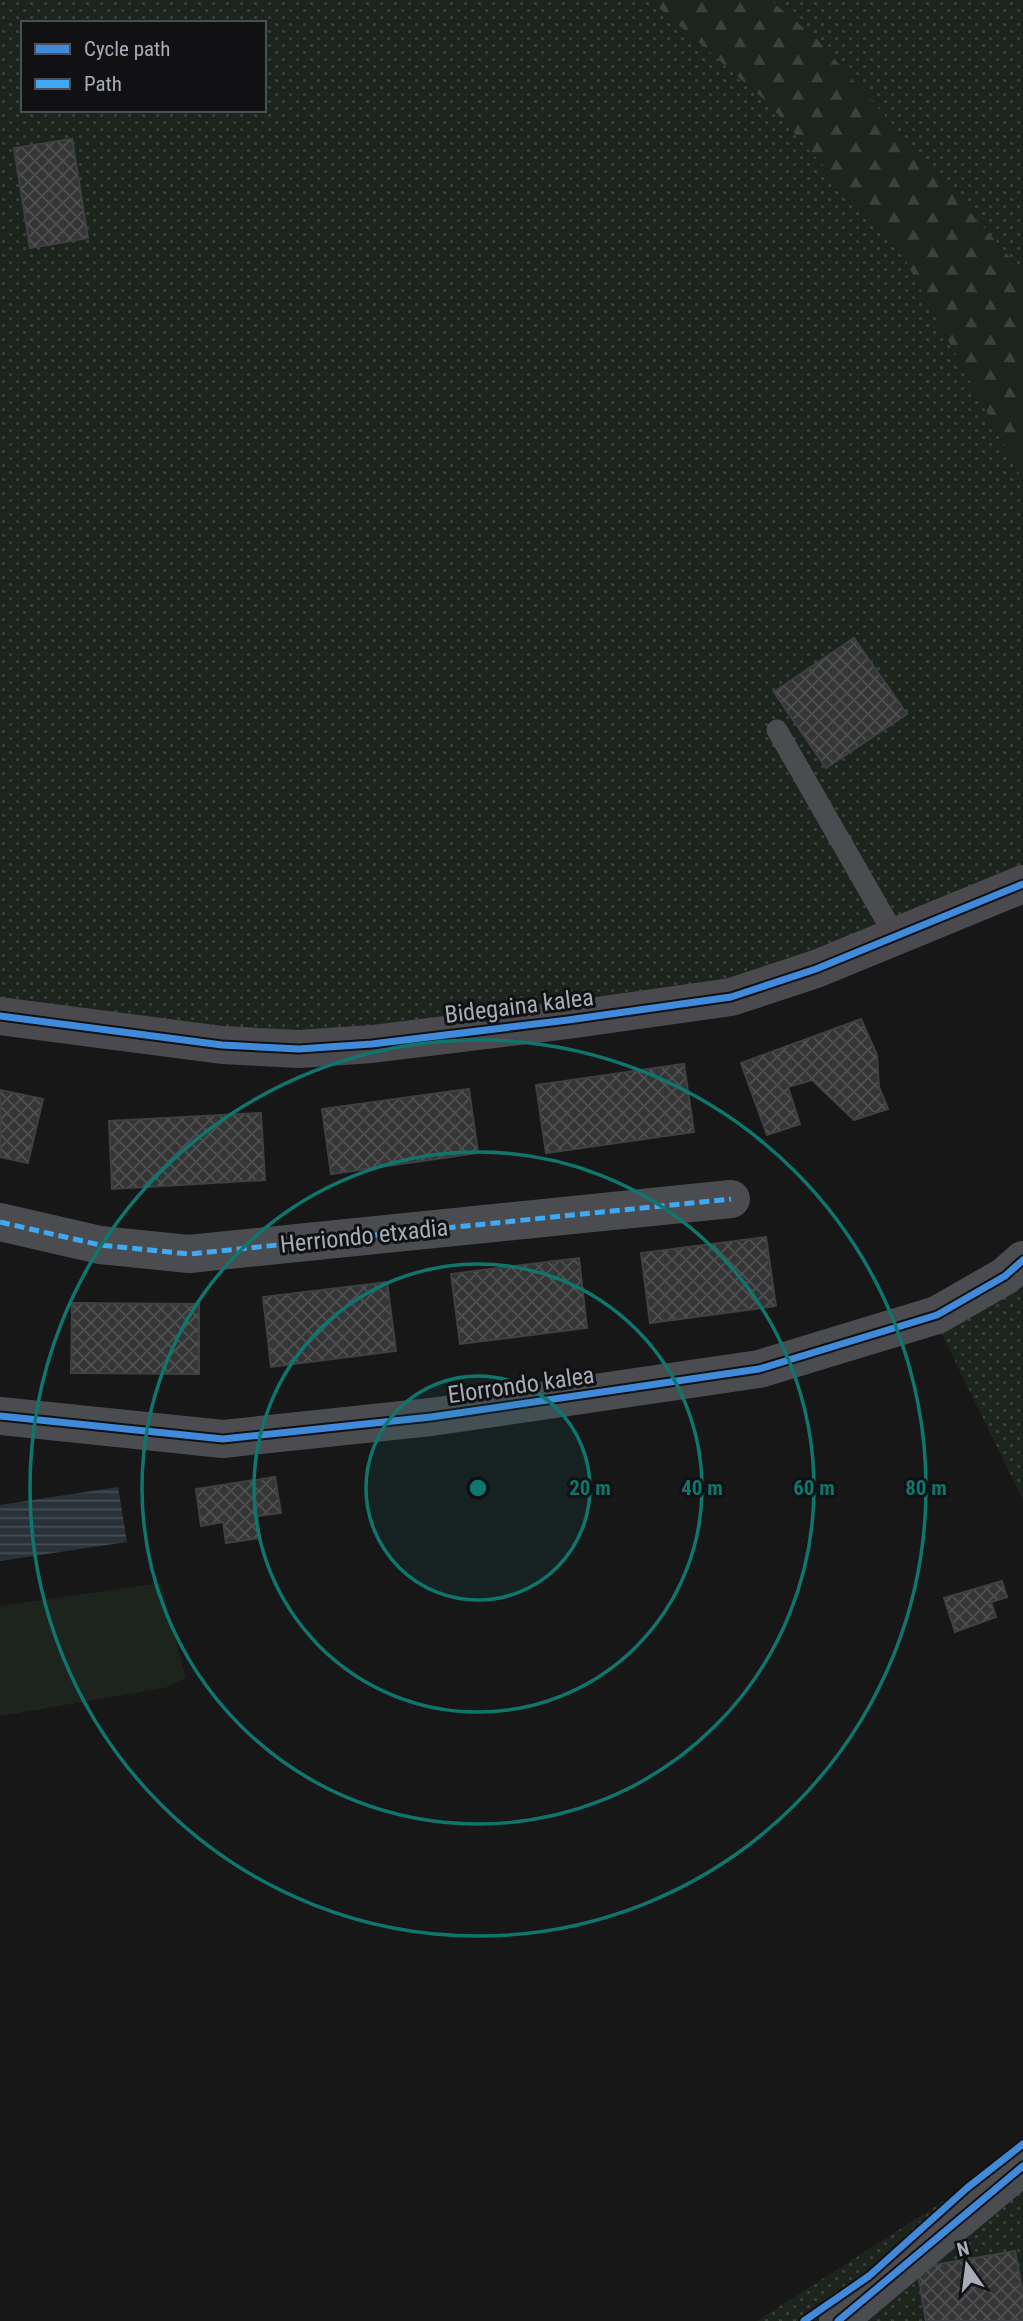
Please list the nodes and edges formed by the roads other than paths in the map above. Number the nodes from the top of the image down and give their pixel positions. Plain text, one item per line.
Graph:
1 (777, 730) dead end
2 (1023, 884) edge
3 (895, 936) junction
4 (0, 1016) edge
5 (731, 1199) dead end
6 (0, 1222) edge
7 (1023, 1260) edge
8 (0, 1416) edge
9 (1023, 2166) edge
10 (838, 2321) edge

1 - 3 lane
2 - 3 street, Bidegaina kalea
3 - 4 street, Bidegaina kalea
5 - 6 street, Herriondo etxadia
7 - 8 street, Elorrondo kalea
9 - 10 street

